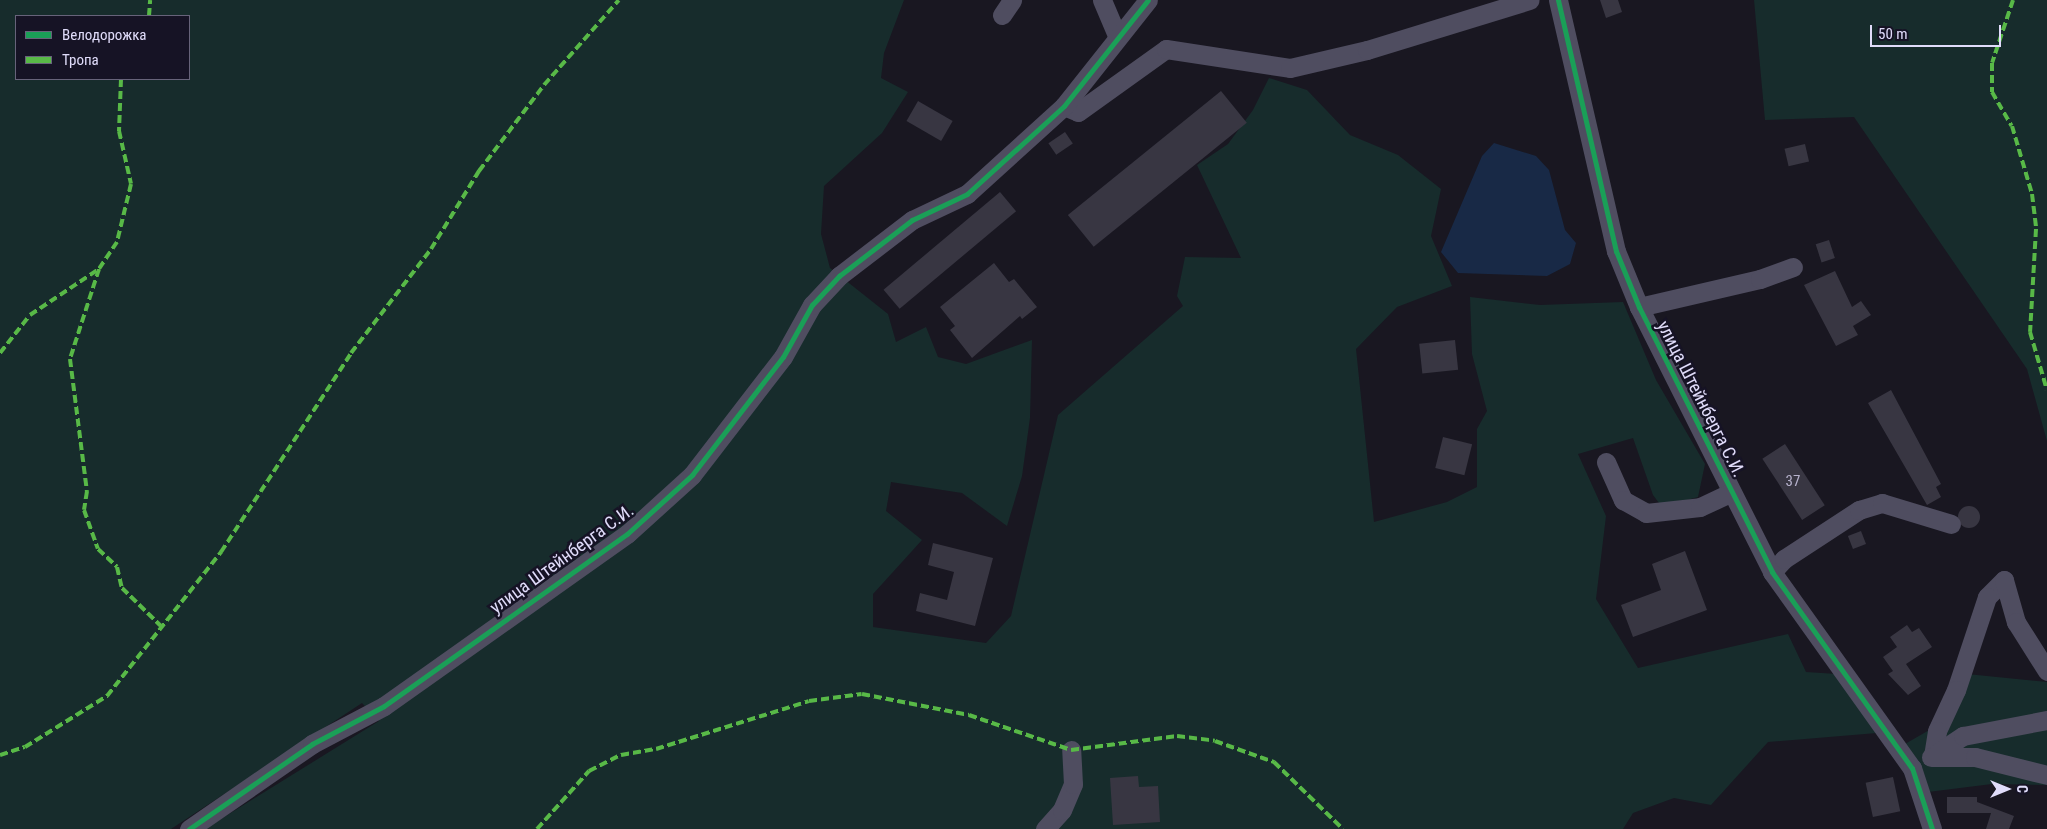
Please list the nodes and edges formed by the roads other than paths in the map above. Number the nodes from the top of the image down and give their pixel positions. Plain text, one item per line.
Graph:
1 (1102, 0) edge
2 (1148, 0) edge
3 (1530, 0) edge
4 (1558, 0) edge
5 (1117, 35) junction
6 (1064, 106) junction
7 (1793, 267) dead end
8 (1639, 306) junction
9 (1606, 462) dead end
10 (1732, 492) junction
11 (1951, 524) dead end
12 (1772, 572) junction
13 (2047, 672) edge
14 (2047, 720) edge
15 (1072, 750) dead end
16 (1933, 756) junction
17 (1912, 768) junction
18 (2047, 775) edge
19 (189, 829) edge
20 (1045, 829) edge
21 (1932, 829) edge

1 - 5 street
2 - 5 street, улица Штейнберга С.И.
3 - 6 street
4 - 8 street, улица Штейнберга С.И.
5 - 6 street, улица Штейнберга С.И.
6 - 19 street, улица Штейнберга С.И.
7 - 8 street
8 - 10 street, улица Штейнберга С.И.
9 - 10 street
10 - 12 street, улица Штейнберга С.И.
11 - 12 street
12 - 17 street, улица Штейнберга С.И.
13 - 16 street
14 - 16 street
15 - 20 street
16 - 17 street
16 - 18 street
17 - 21 street, улица Штейнберга С.И.

